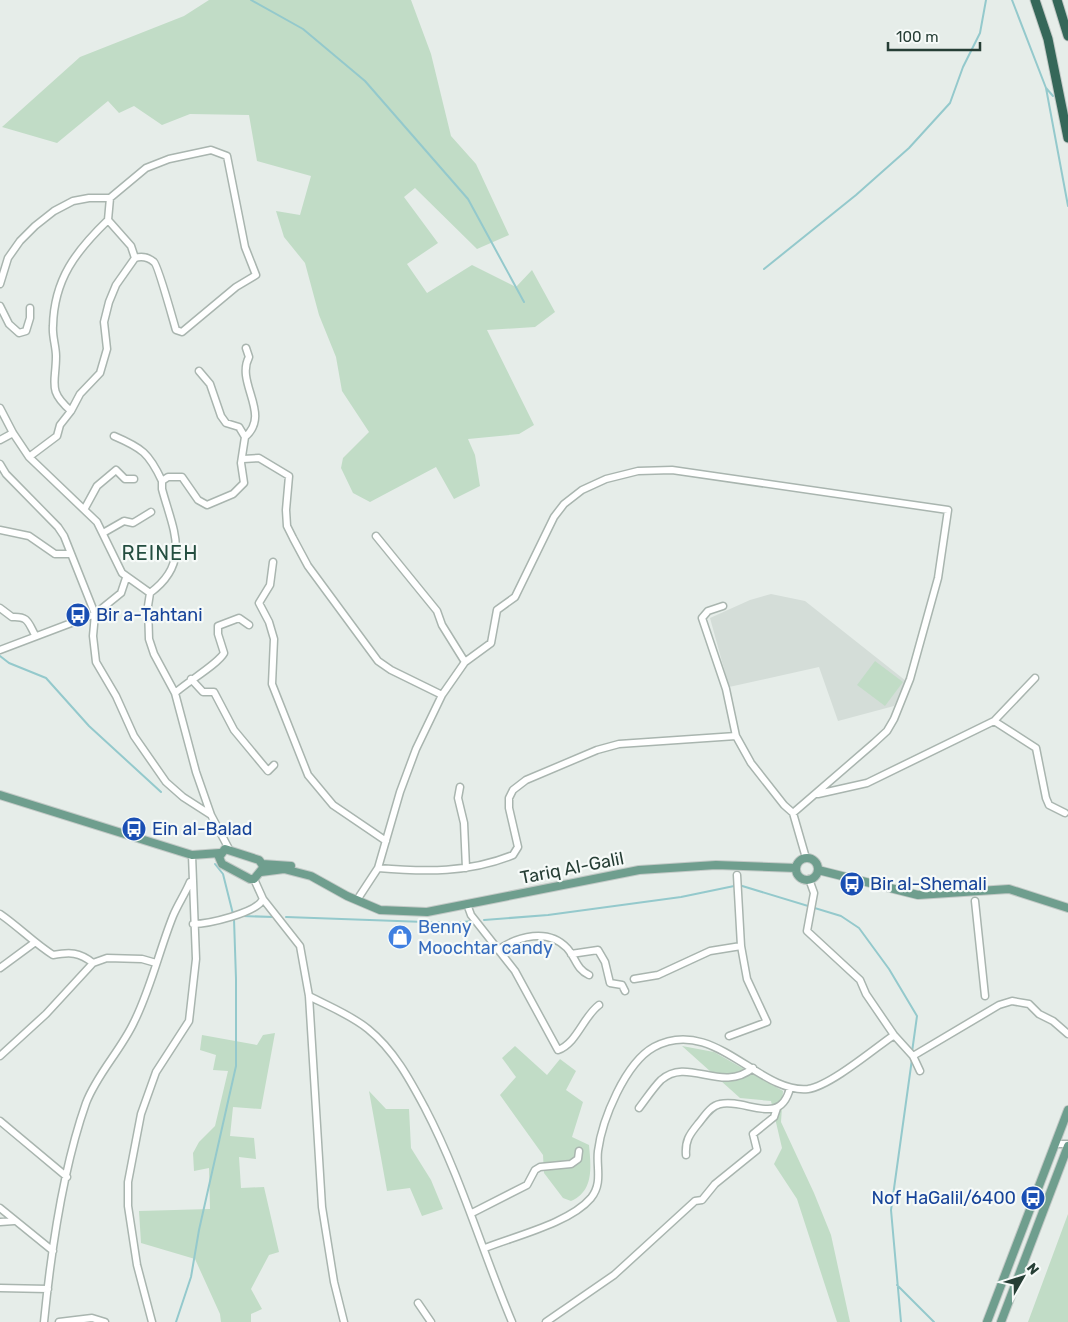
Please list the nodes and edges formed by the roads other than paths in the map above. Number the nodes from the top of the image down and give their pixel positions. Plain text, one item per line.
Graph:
1 (1036, 0) edge
2 (1056, 0) edge
3 (1068, 36) edge
4 (1068, 138) edge
5 (110, 198) junction
6 (108, 220) junction
7 (135, 258) junction
8 (0, 284) edge
9 (0, 306) edge
10 (30, 308) dead end
11 (246, 348) dead end
12 (199, 371) dead end
13 (0, 408) edge
14 (71, 411) junction
15 (12, 433) junction
16 (114, 436) dead end
17 (245, 437) junction
18 (0, 440) edge
19 (29, 457) junction
20 (243, 459) junction
21 (0, 464) edge
22 (134, 479) dead end
23 (162, 482) junction
24 (85, 508) junction
25 (151, 512) dead end
26 (0, 530) edge
27 (103, 533) junction
28 (376, 536) dead end
29 (70, 554) junction
30 (273, 562) dead end
31 (126, 578) junction
32 (150, 593) junction
33 (723, 606) dead end
34 (0, 608) edge
35 (94, 614) junction
36 (249, 625) dead end
37 (35, 635) junction
38 (0, 650) edge
39 (465, 662) junction
40 (1035, 678) dead end
41 (191, 679) junction
42 (176, 693) junction
43 (442, 695) junction
44 (994, 721) junction
45 (736, 736) junction
46 (274, 765) dead end
47 (460, 787) dead end
48 (818, 794) junction
49 (0, 795) edge
50 (1065, 812) dead end
51 (793, 813) junction
52 (211, 815) junction
53 (386, 841) junction
54 (229, 849) junction
55 (220, 853) junction
56 (195, 855) junction
57 (806, 858) junction
58 (221, 863) junction
59 (262, 868) junction
60 (378, 868) junction
61 (466, 868) junction
62 (796, 868) junction
63 (818, 870) junction
64 (737, 875) dead end
65 (254, 879) junction
66 (809, 879) junction
67 (191, 881) junction
68 (263, 899) junction
69 (1043, 899) junction
70 (357, 900) junction
71 (975, 901) dead end
72 (467, 904) junction
73 (1068, 908) edge
74 (0, 914) edge
75 (1068, 914) edge
76 (194, 924) junction
77 (34, 943) junction
78 (741, 946) junction
79 (498, 950) junction
80 (571, 954) junction
81 (92, 963) junction
82 (156, 963) junction
83 (0, 968) edge
84 (589, 975) dead end
85 (634, 978) dead end
86 (625, 990) dead end
87 (309, 996) junction
88 (985, 996) dead end
89 (599, 1006) dead end
90 (1068, 1034) edge
91 (894, 1035) junction
92 (729, 1036) dead end
93 (0, 1056) edge
94 (913, 1056) junction
95 (753, 1068) junction
96 (920, 1071) dead end
97 (790, 1088) junction
98 (640, 1108) dead end
99 (777, 1108) junction
100 (1068, 1110) edge
101 (0, 1121) edge
102 (1055, 1144) junction
103 (1067, 1150) edge
104 (579, 1151) dead end
105 (686, 1156) dead end
106 (1068, 1166) edge
107 (67, 1177) junction
108 (1054, 1182) junction
109 (0, 1208) edge
110 (472, 1213) junction
111 (0, 1222) edge
112 (14, 1222) junction
113 (485, 1248) junction
114 (53, 1251) junction
115 (0, 1288) edge
116 (48, 1289) junction
117 (418, 1303) dead end
118 (44, 1322) edge
119 (59, 1322) edge
120 (105, 1322) edge
121 (152, 1322) edge
122 (344, 1322) edge
123 (431, 1322) edge
124 (512, 1322) edge
125 (546, 1322) edge
126 (987, 1322) edge
127 (1001, 1322) edge

1 - 4 highway
2 - 3 highway
5 - 6 street
5 - 7 street
5 - 8 street
6 - 7 street
6 - 14 street
7 - 14 street
9 - 10 street
11 - 17 street
12 - 17 street
13 - 15 street
14 - 19 street
15 - 18 street
15 - 19 street
16 - 23 street
17 - 20 street
19 - 24 street
20 - 23 street
20 - 43 street
21 - 29 street
22 - 24 street
23 - 32 street
24 - 27 street
25 - 27 street
26 - 29 street
27 - 31 street
28 - 39 street
29 - 35 street
30 - 53 street
31 - 32 street
31 - 35 street
32 - 42 street
33 - 45 street
34 - 37 street
35 - 37 street
35 - 52 street
36 - 41 street
37 - 38 street
39 - 43 street
39 - 48 street
40 - 44 street
41 - 42 street
41 - 46 street
42 - 52 street
43 - 53 street
44 - 48 street
44 - 50 street
45 - 51 street
45 - 61 street
47 - 61 street
48 - 51 street
49 - 56 main road
51 - 57 street
52 - 54 street
53 - 60 street
54 - 55 main road
54 - 59 main road
55 - 56 main road
55 - 58 main road
56 - 58 main road
56 - 67 street
57 - 62 main road
57 - 63 main road
58 - 65 main road
59 - 65 main road
59 - 70 main road, Tariq Al-Galil
60 - 61 street
60 - 70 street
62 - 66 main road
62 - 72 main road, Tariq Al-Galil
63 - 66 main road
63 - 69 main road
64 - 78 street
65 - 68 street
66 - 91 street
67 - 76 street
67 - 82 street
68 - 76 street
68 - 87 street
69 - 73 main road
69 - 75 main road
70 - 72 main road, Tariq Al-Galil
71 - 88 street
72 - 79 street
74 - 77 street
76 - 121 street
77 - 81 street
77 - 83 street
78 - 85 street
78 - 92 street
79 - 80 street
79 - 89 street
80 - 84 street
80 - 86 street
81 - 82 street
81 - 93 street
82 - 107 street
87 - 110 street
87 - 122 street
90 - 94 street
91 - 94 street
91 - 97 street
94 - 96 street
95 - 97 street
95 - 98 street
95 - 113 street
97 - 99 street
99 - 105 street
99 - 125 street
100 - 102 main road
101 - 107 street
102 - 103 street
102 - 126 main road
103 - 108 main road
104 - 110 street
106 - 108 main road
107 - 114 street
108 - 127 main road
109 - 112 street
110 - 113 street
111 - 112 street
112 - 114 street
113 - 124 street
114 - 116 street
115 - 116 street
116 - 118 street
117 - 123 street
119 - 120 street

